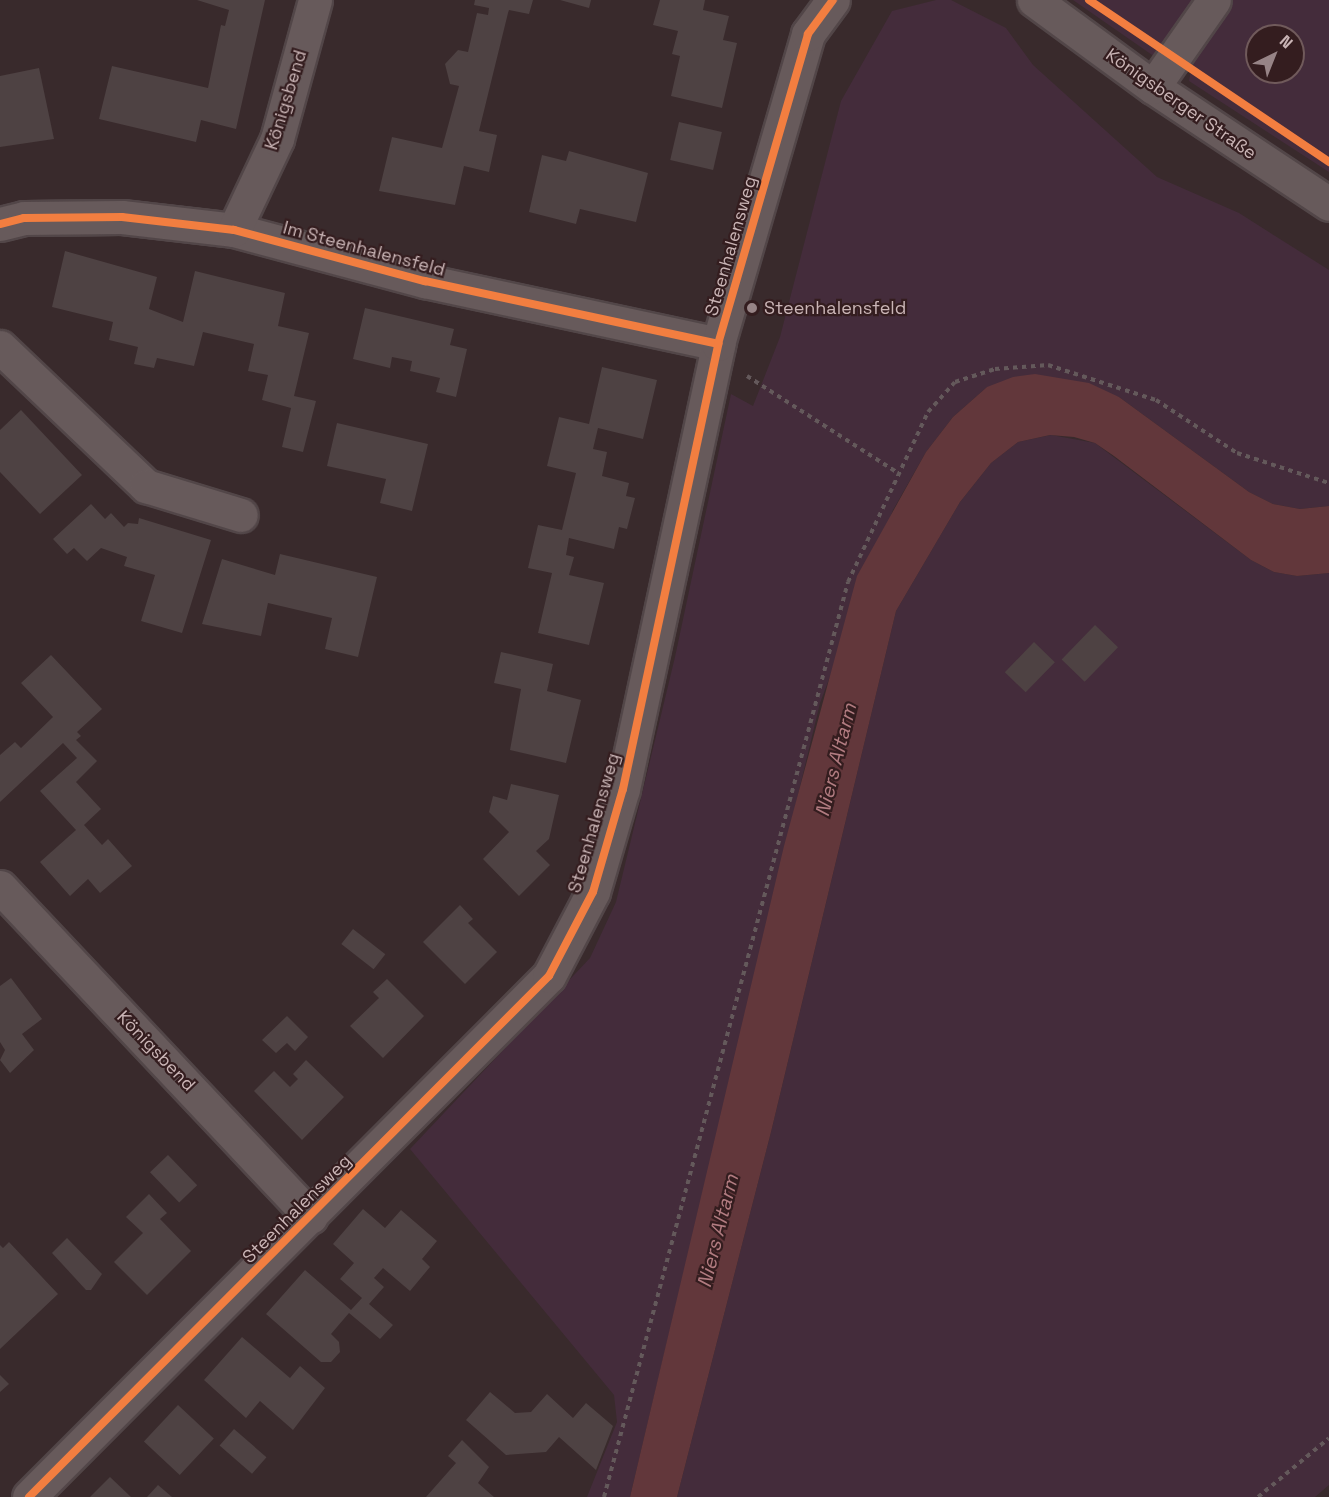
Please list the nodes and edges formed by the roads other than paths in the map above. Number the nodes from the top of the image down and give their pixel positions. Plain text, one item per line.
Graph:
1 (315, 0) edge
2 (833, 0) edge
3 (1034, 0) edge
4 (1214, 0) edge
5 (1153, 87) junction
6 (1329, 204) edge
7 (0, 224) edge
8 (234, 230) junction
9 (0, 347) edge
10 (716, 352) junction
11 (241, 515) dead end
12 (0, 887) edge
13 (311, 1217) junction
14 (29, 1497) edge

1 - 8 street, Königsbend
2 - 10 street, Steenhalensweg
3 - 5 street, Königsberger Straße
4 - 5 street
5 - 6 street, Königsberger Straße
7 - 8 street, Im Steenhalensfeld
8 - 10 street, Im Steenhalensfeld
9 - 11 street
10 - 13 street, Steenhalensweg
12 - 13 street, Königsbend
13 - 14 street, Steenhalensweg

